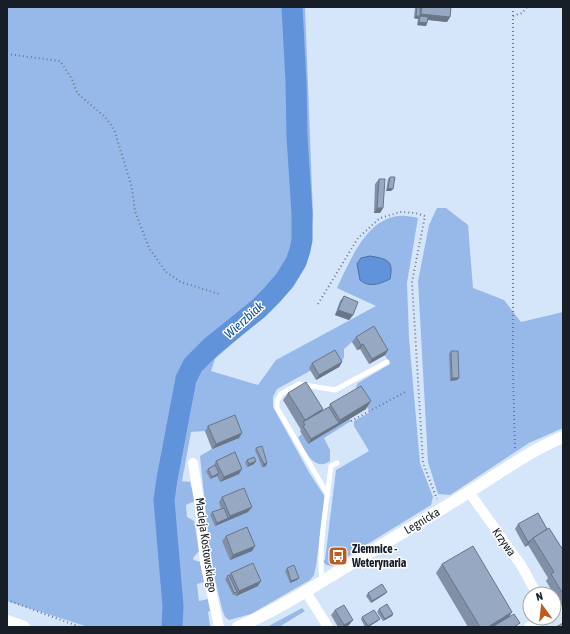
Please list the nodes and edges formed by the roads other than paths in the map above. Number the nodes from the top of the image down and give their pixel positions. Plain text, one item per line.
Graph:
1 (386, 362) dead end
2 (563, 437) edge
3 (337, 462) dead end
4 (193, 464) dead end
5 (469, 492) junction
6 (328, 494) junction
7 (322, 582) junction
8 (533, 586) edge
9 (306, 592) junction
10 (7, 621) edge
11 (24, 627) edge
12 (219, 627) edge
13 (238, 627) edge
14 (328, 627) edge

1 - 6 lane
2 - 5 street, Legnicka
3 - 6 lane
4 - 12 street, Macieja Kostowskiego
5 - 7 street, Legnicka
5 - 8 street, Krzywa
6 - 7 lane
7 - 9 street, Legnicka
9 - 13 street, Legnicka
9 - 14 street
10 - 11 street

